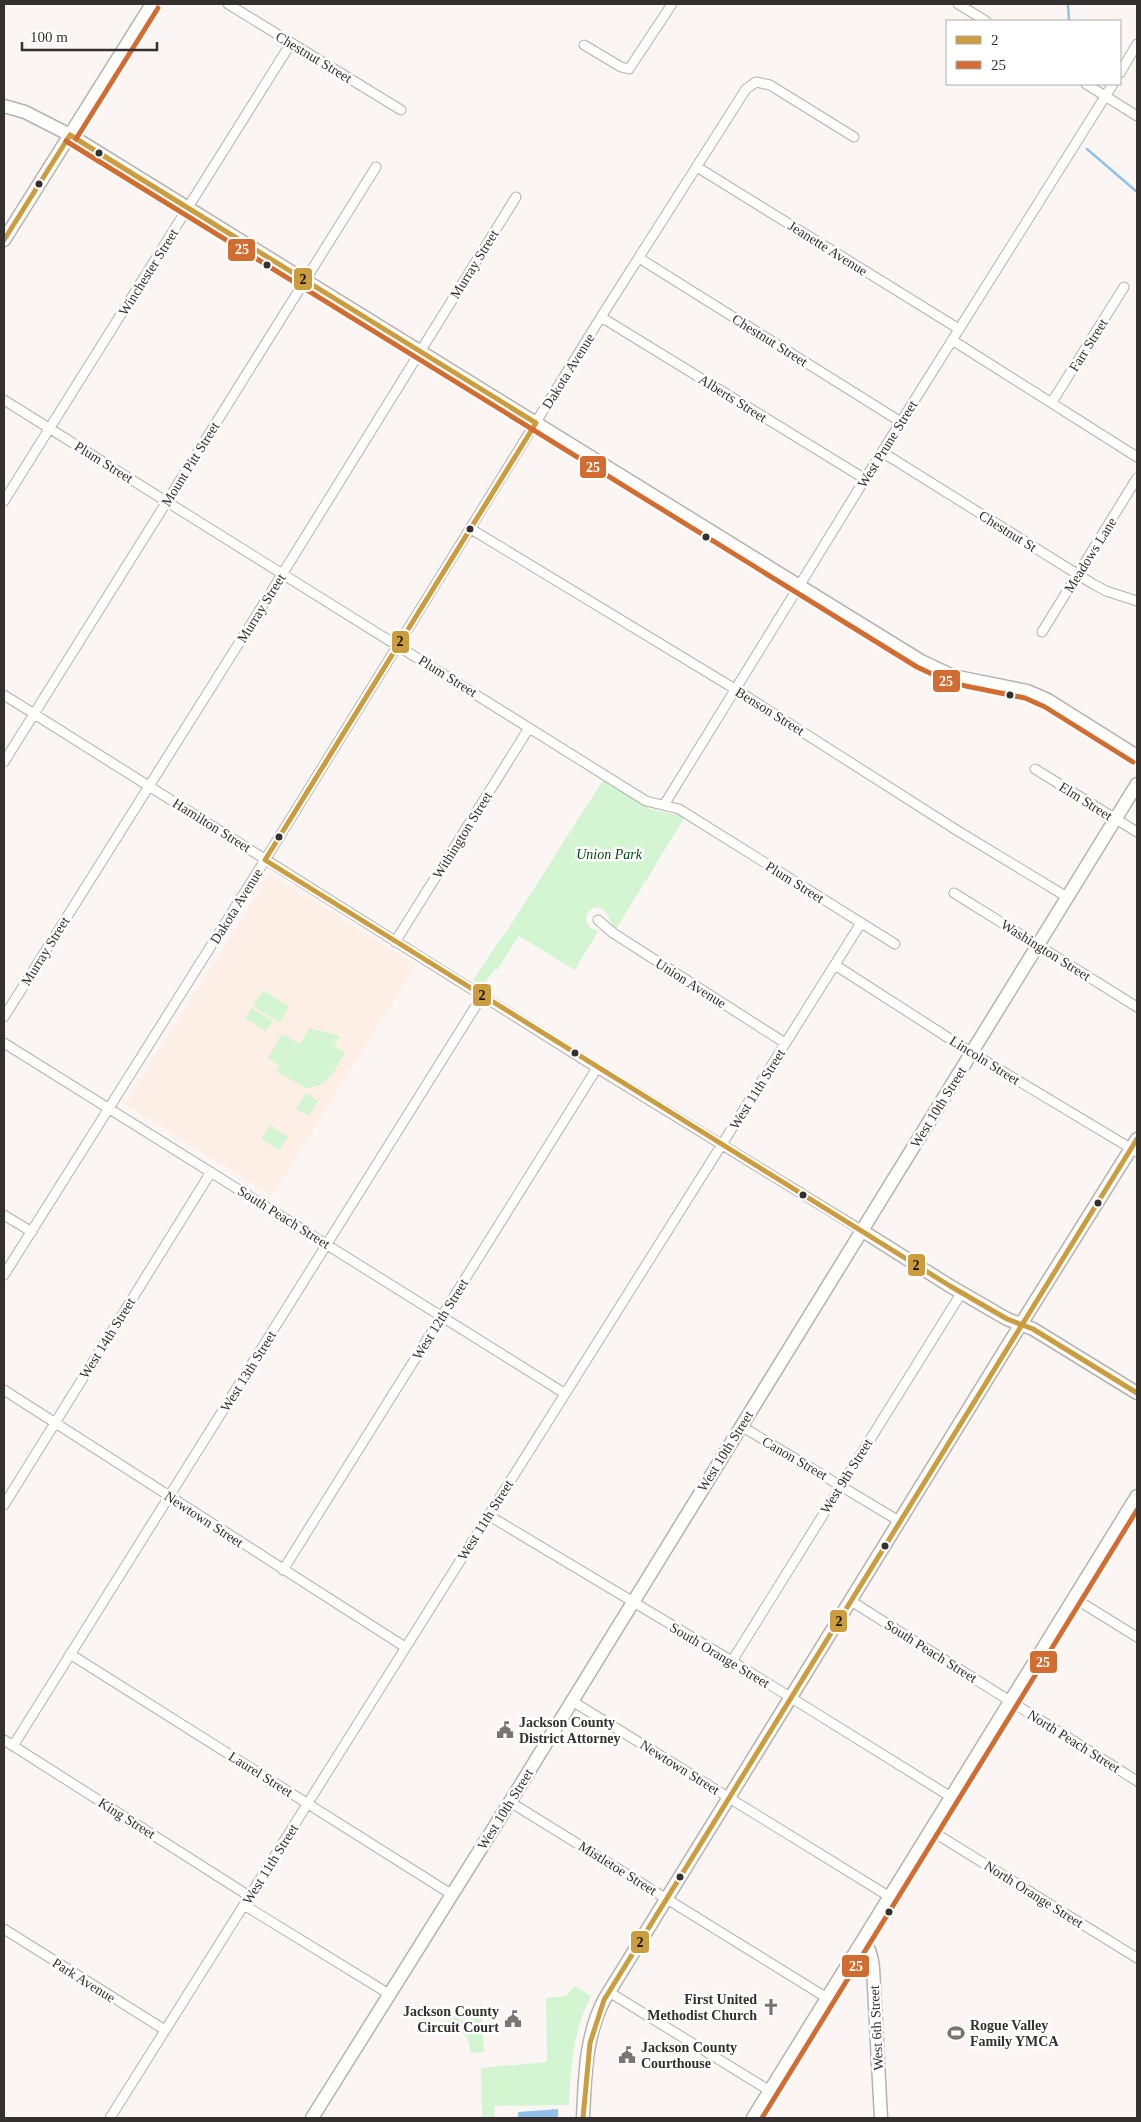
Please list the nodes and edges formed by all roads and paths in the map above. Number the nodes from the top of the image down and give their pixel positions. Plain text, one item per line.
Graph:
1 (152, 4) edge
2 (228, 4) edge
3 (672, 4) edge
4 (958, 4) edge
5 (984, 20) edge
6 (291, 43) junction
7 (1137, 44) edge
8 (584, 45) dead end
9 (1121, 70) edge
10 (1088, 85) edge
11 (1112, 85) edge
12 (1105, 96) junction
13 (4, 106) edge
14 (401, 110) dead end
15 (1137, 116) edge
16 (70, 135) junction
17 (854, 137) dead end
18 (376, 167) dead end
19 (697, 167) junction
20 (516, 197) dead end
21 (189, 207) junction
22 (4, 240) edge
23 (638, 258) junction
24 (305, 279) junction
25 (1124, 287) dead end
26 (601, 317) junction
27 (959, 329) junction
28 (952, 340) junction
29 (420, 351) junction
30 (4, 400) edge
31 (1052, 402) junction
32 (901, 422) junction
33 (536, 424) junction
34 (49, 428) junction
35 (882, 452) junction
36 (1137, 457) edge
37 (1137, 478) edge
38 (865, 479) junction
39 (4, 500) edge
40 (167, 501) junction
41 (471, 529) junction
42 (283, 573) junction
43 (1078, 574) junction
44 (799, 586) junction
45 (1137, 601) edge
46 (1042, 632) dead end
47 (398, 645) junction
48 (735, 689) junction
49 (4, 695) edge
50 (34, 714) junction
51 (529, 728) junction
52 (1137, 756) edge
53 (4, 762) edge
54 (1035, 769) dead end
55 (1137, 784) edge
56 (149, 786) junction
57 (664, 805) junction
58 (1115, 819) junction
59 (1137, 832) edge
60 (265, 860) junction
61 (954, 893) dead end
62 (1067, 896) junction
63 (598, 920) dead end
64 (861, 923) junction
65 (395, 942) junction
66 (895, 944) dead end
67 (1039, 944) junction
68 (835, 965) junction
69 (482, 996) junction
70 (1137, 1007) edge
71 (4, 1018) edge
72 (4, 1043) edge
73 (786, 1043) junction
74 (972, 1052) junction
75 (597, 1068) junction
76 (109, 1108) junction
77 (721, 1146) junction
78 (1135, 1147) edge
79 (211, 1172) junction
80 (4, 1215) edge
81 (861, 1230) junction
82 (32, 1232) junction
83 (327, 1244) junction
84 (4, 1276) edge
85 (962, 1292) junction
86 (442, 1316) junction
87 (1021, 1324) junction
88 (4, 1390) edge
89 (564, 1393) junction
90 (1137, 1393) edge
91 (55, 1423) junction
92 (741, 1426) junction
93 (841, 1485) junction
94 (1137, 1496) edge
95 (169, 1497) junction
96 (4, 1504) edge
97 (488, 1515) junction
98 (899, 1521) junction
99 (283, 1570) junction
100 (1074, 1598) junction
101 (851, 1601) junction
102 (632, 1602) junction
103 (1137, 1638) edge
104 (405, 1647) junction
105 (70, 1654) junction
106 (732, 1661) junction
107 (791, 1697) junction
108 (572, 1701) junction
109 (1010, 1702) junction
110 (4, 1740) edge
111 (13, 1746) junction
112 (1137, 1781) edge
113 (729, 1797) junction
114 (951, 1797) junction
115 (510, 1802) junction
116 (308, 1804) junction
117 (930, 1830) junction
118 (451, 1894) junction
119 (249, 1896) junction
120 (890, 1897) junction
121 (667, 1898) junction
122 (244, 1906) junction
123 (4, 1930) edge
124 (863, 1940) junction
125 (1137, 1958) edge
126 (609, 1992) junction
127 (389, 1994) junction
128 (827, 1998) junction
129 (165, 2030) junction
130 (770, 2091) junction
131 (110, 2118) edge
132 (312, 2118) edge
133 (583, 2118) edge
134 (753, 2118) edge
135 (881, 2118) edge

1 - 16 main road
2 - 6 street, Chestnut Street
3 - 8 street
4 - 5 street
6 - 14 street, Chestnut Street
6 - 21 street, Winchester Street
7 - 9 street
10 - 12 street
11 - 12 street, West Prune Street
12 - 15 street
12 - 27 street, West Prune Street
13 - 16 main road
16 - 21 main road
16 - 22 main road
17 - 19 street, Dakota Avenue
18 - 24 street, Mount Pitt Street
19 - 23 street, Dakota Avenue
19 - 27 street, Jeanette Avenue
20 - 29 street, Murray Street
21 - 24 main road
21 - 34 street, Winchester Street
23 - 26 street, Dakota Avenue
23 - 32 street, Chestnut Street
24 - 29 main road
24 - 40 street, Mount Pitt Street
25 - 31 street, Farr Street
26 - 33 street, Dakota Avenue
26 - 38 street, Alberts Street
27 - 28 street, West Prune Street
28 - 31 street
28 - 32 street, West Prune Street
29 - 33 main road
29 - 42 street, Murray Street
30 - 34 street, Plum Street
31 - 36 street
32 - 35 street, West Prune Street
33 - 41 street, Dakota Avenue
33 - 44 main road
34 - 39 street, Winchester Street
34 - 40 street, Plum Street
35 - 38 street, West Prune Street
35 - 43 street, Chestnut St
37 - 43 street, Meadows Lane
38 - 44 street, West Prune Street
40 - 42 street, Plum Street
40 - 50 street, Mount Pitt Street
41 - 47 street, Dakota Avenue
41 - 48 street, Benson Street
42 - 47 street, Plum Street
42 - 56 street, Murray Street
43 - 45 street, Chestnut St
43 - 46 street, Meadows Lane
44 - 48 street, West Prune Street
44 - 52 main road
47 - 51 street, Plum Street
47 - 60 street, Dakota Avenue
48 - 57 street, West Prune Street
48 - 62 street, Benson Street
49 - 50 street, Hamilton Street
50 - 53 street, Mount Pitt Street
50 - 56 street, Hamilton Street
51 - 57 street, Plum Street
51 - 65 street, Withington Street
54 - 58 street, Elm Street
55 - 58 main road, West 10th Street
56 - 60 street, Hamilton Street
56 - 71 street, Murray Street
57 - 64 street, Plum Street
58 - 59 street, Elm Street
58 - 62 main road, West 10th Street
60 - 65 street, Hamilton Street
60 - 76 street, Dakota Avenue
61 - 67 street, Washington Street
62 - 67 main road, West 10th Street
63 - 73 street, Union Avenue
64 - 66 street, Plum Street
64 - 68 street, West 11th Street
65 - 69 street, Hamilton Street
67 - 70 street, Washington Street
67 - 74 main road, West 10th Street
68 - 73 street, West 11th Street
68 - 74 street, Lincoln Street
69 - 75 street, Hamilton Street
69 - 83 street, West 13th Street
72 - 76 street, South Peach Street
73 - 77 street, West 11th Street
74 - 78 street, Lincoln Street
74 - 81 main road, West 10th Street
75 - 77 street, Hamilton Street
75 - 86 street, West 12th Street
76 - 79 street, South Peach Street
76 - 82 street, Dakota Avenue
77 - 81 street, Hamilton Street
77 - 89 street, West 11th Street
78 - 87 main road
79 - 83 street, South Peach Street
79 - 91 street, West 14th Street
80 - 82 street
81 - 85 main road, Hamilton Street
81 - 92 main road, West 10th Street
82 - 84 street, Dakota Avenue
83 - 86 street, South Peach Street
83 - 95 street, West 13th Street
85 - 87 main road, Hamilton Street
85 - 93 street, West 9th Street
86 - 89 street, South Peach Street
86 - 99 street, West 12th Street
87 - 90 main road, Hamilton Street
87 - 98 main road
88 - 91 street, Newtown Street
89 - 97 street, West 11th Street
91 - 95 street, Newtown Street
91 - 96 street, West 14th Street
92 - 93 street, Canon Street
92 - 102 main road, West 10th Street
93 - 98 street, Canon Street
93 - 106 street, West 9th Street
94 - 100 main road
95 - 99 street, Newtown Street
95 - 105 street, West 13th Street
97 - 102 street, South Orange Street
97 - 104 street, West 11th Street
98 - 101 main road
99 - 104 street, Newtown Street
100 - 103 street
100 - 109 main road
101 - 107 main road
101 - 109 street, South Peach Street
102 - 106 street, South Orange Street
102 - 108 main road, West 10th Street
104 - 116 street, West 11th Street
105 - 111 street, West 13th Street
105 - 116 street, Laurel Street
106 - 107 street, South Orange Street
107 - 113 main road
107 - 114 street, South Orange Street
108 - 113 street, Newtown Street
108 - 115 main road, West 10th Street
109 - 112 street, North Peach Street
109 - 114 main road
110 - 111 street, King Street
111 - 119 street, King Street
113 - 120 street, Newtown Street
113 - 121 main road
114 - 117 main road
115 - 118 main road, West 10th Street
115 - 121 street, Mistletoe Street
116 - 118 street, Laurel Street
116 - 119 street, West 11th Street
117 - 120 main road
117 - 125 street, North Orange Street
118 - 127 main road, West 10th Street
119 - 122 street, West 11th Street
120 - 124 main road
121 - 126 main road
121 - 128 street, Mistletoe Street
122 - 127 street
122 - 129 street, West 11th Street
123 - 129 street, Park Avenue
124 - 128 main road
124 - 135 main road, West 6th Street
126 - 130 street
126 - 133 main road
127 - 132 main road, West 10th Street
128 - 130 main road
129 - 131 street, West 11th Street
130 - 134 main road

